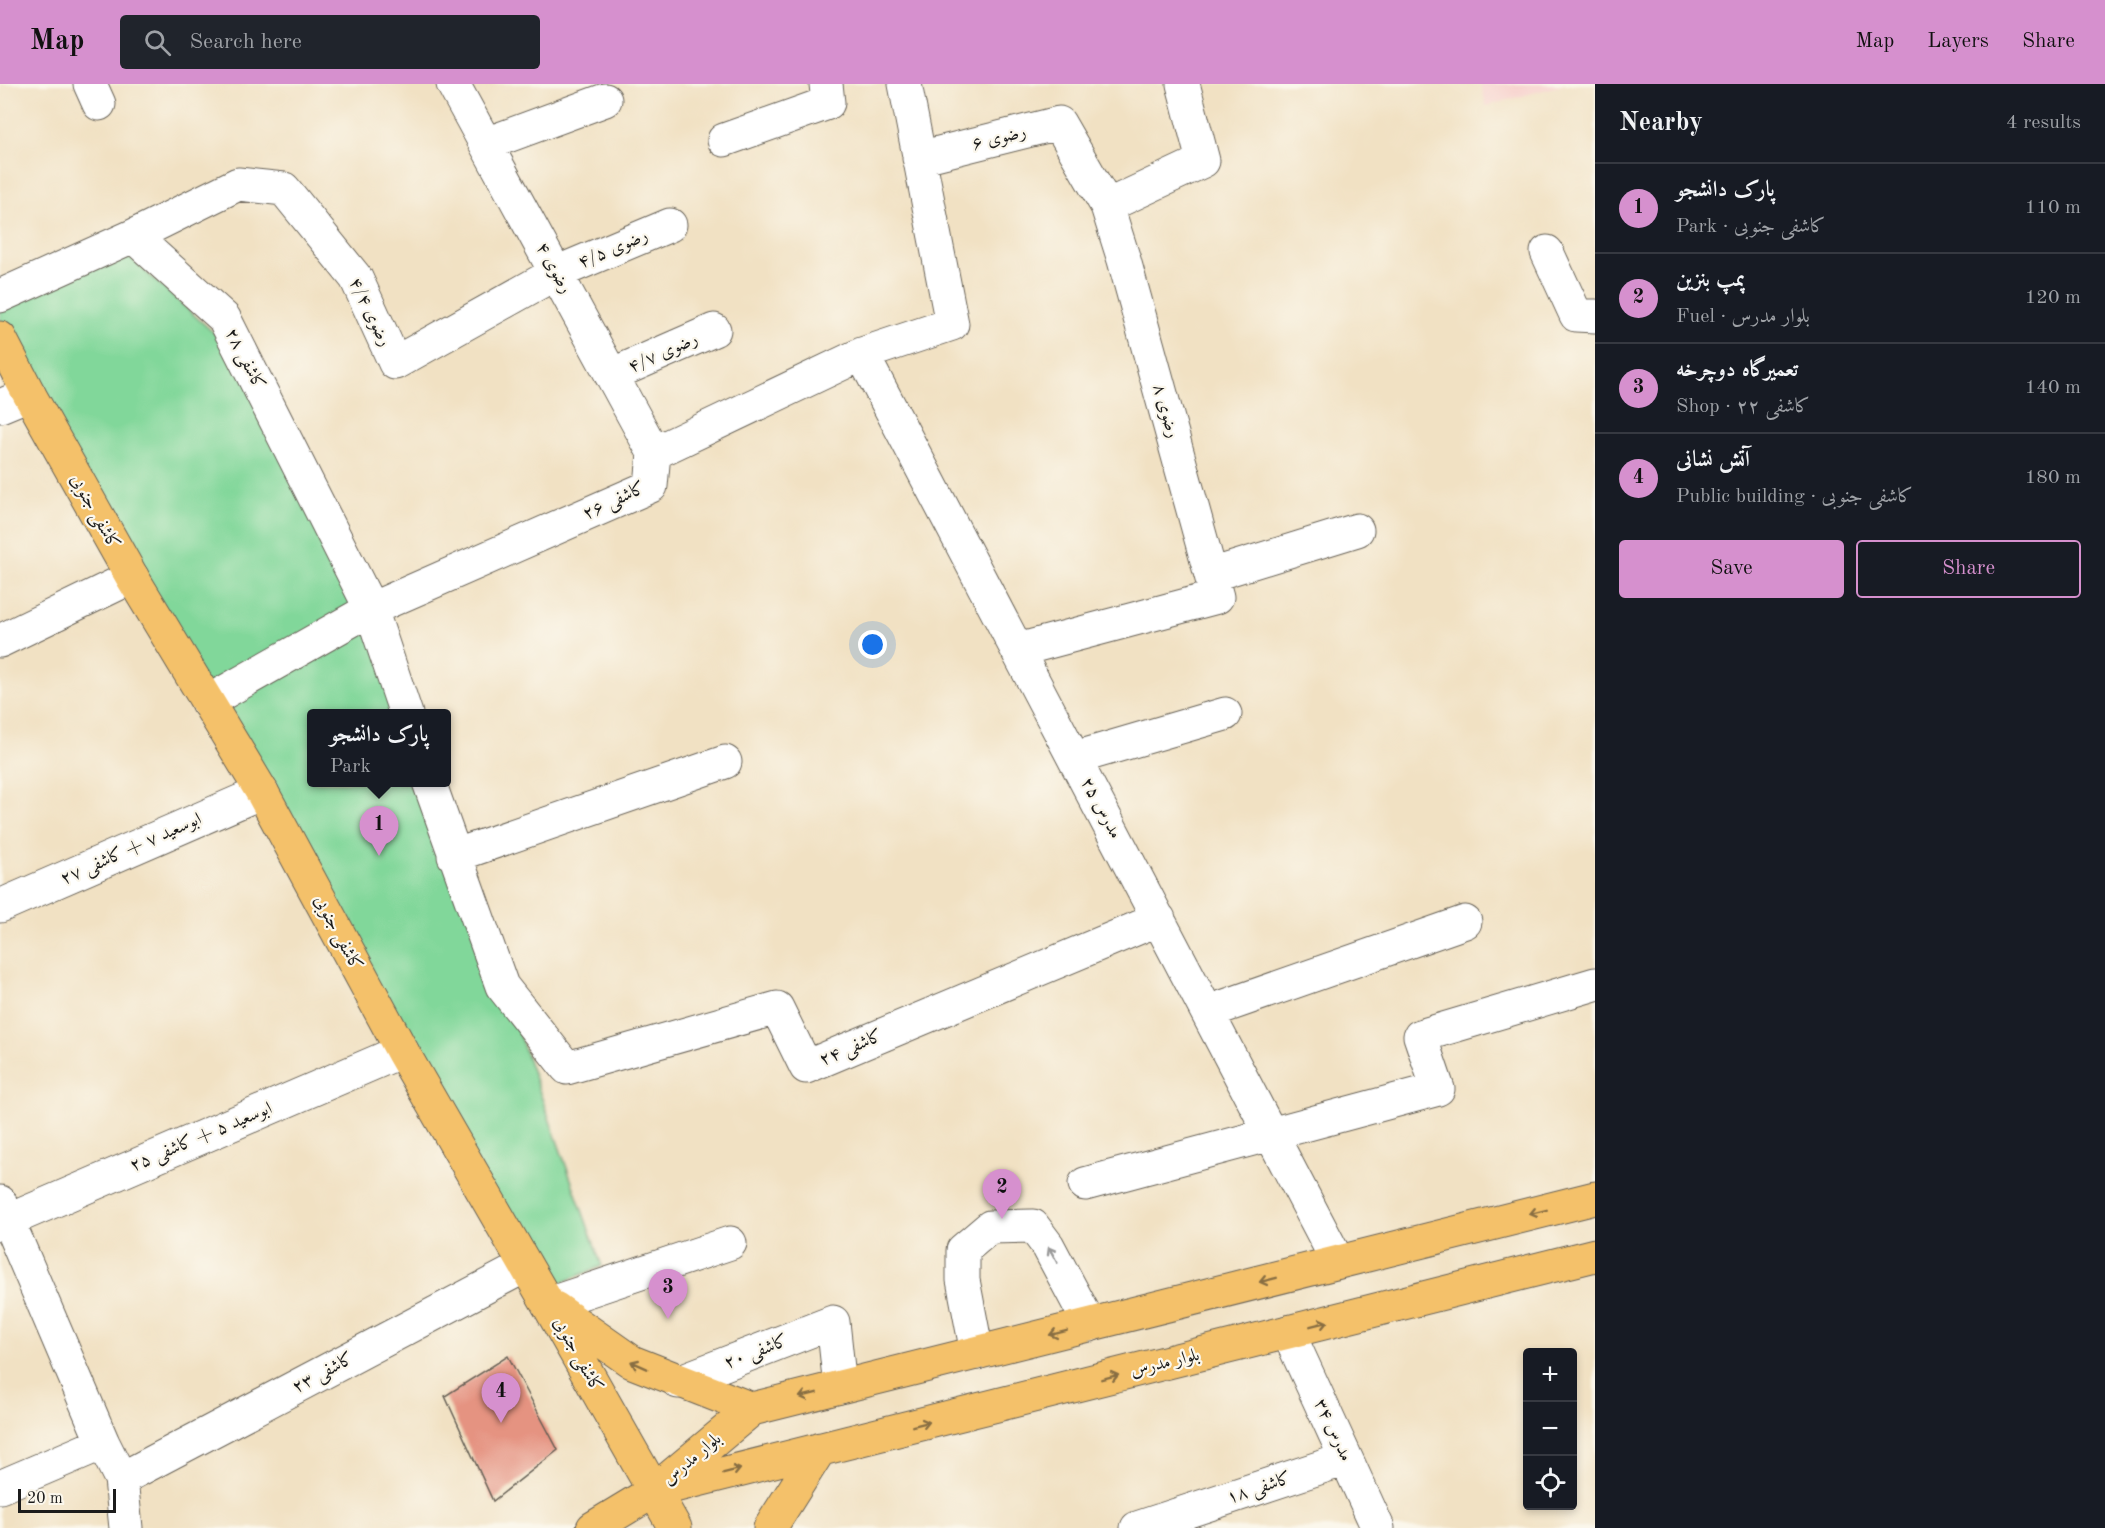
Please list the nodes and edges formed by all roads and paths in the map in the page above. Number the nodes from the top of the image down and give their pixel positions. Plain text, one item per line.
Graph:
1 (453, 84) edge
2 (826, 84) edge
3 (905, 84) edge
4 (1183, 84) edge
5 (605, 100) dead end
6 (724, 140) dead end
7 (486, 144) junction
8 (919, 158) junction
9 (1107, 206) junction
10 (670, 225) dead end
11 (134, 236) junction
12 (1547, 252) dead end
13 (556, 273) junction
14 (0, 296) edge
15 (1595, 316) edge
16 (714, 330) dead end
17 (0, 338) edge
18 (862, 354) junction
19 (611, 375) junction
20 (14, 400) edge
21 (654, 453) junction
22 (1357, 530) dead end
23 (1211, 575) junction
24 (132, 577) junction
25 (371, 609) junction
26 (0, 641) edge
27 (1018, 650) junction
28 (207, 702) junction
29 (404, 709) edge
30 (1225, 714) dead end
31 (1075, 758) junction
32 (725, 762) dead end
33 (430, 787) edge
34 (262, 792) junction
35 (454, 856) junction
36 (0, 906) edge
37 (1159, 919) junction
38 (1465, 922) dead end
39 (1595, 984) edge
40 (1208, 1012) junction
41 (402, 1051) junction
42 (1272, 1134) junction
43 (1085, 1184) dead end
44 (1595, 1198) edge
45 (3, 1215) edge
46 (730, 1243) dead end
47 (1595, 1255) edge
48 (1338, 1262) junction
49 (525, 1266) junction
50 (549, 1304) junction
51 (1090, 1325) junction
52 (1288, 1332) junction
53 (977, 1353) junction
54 (678, 1382) junction
55 (840, 1387) junction
56 (752, 1409) junction
57 (103, 1443) junction
58 (820, 1449) junction
59 (1346, 1459) junction
60 (121, 1479) junction
61 (0, 1487) edge
62 (654, 1491) junction
63 (126, 1528) edge
64 (593, 1528) edge
65 (675, 1528) edge
66 (770, 1528) edge
67 (1137, 1528) edge
68 (1378, 1528) edge

1 - 7 street, رضوی ۴
2 - 6 street
3 - 8 street
4 - 9 street
5 - 7 street
7 - 13 street, رضوی ۴
8 - 9 street, رضوی ۶
8 - 18 street
9 - 23 street, رضوی ۸
10 - 13 street, رضوی ۴/۵
11 - 13 street, رضوی ۴/۴
11 - 14 street
11 - 25 street, کاشفی ۲۸
12 - 15 street
13 - 19 street, رضوی ۴
16 - 19 street, رضوی ۴/۷
17 - 20 main road, کاشفی جنوبی
18 - 21 street
18 - 27 street, مدرس ۲۵
19 - 21 street, رضوی ۴
20 - 24 main road, کاشفی جنوبی
21 - 25 street, کاشفی ۲۶
22 - 23 street
23 - 27 street, رضوی ۸
24 - 26 street
24 - 28 main road, کاشفی جنوبی
25 - 28 street
25 - 29 street, کاشفی ۲۸
27 - 31 street, مدرس ۲۵
28 - 34 main road, کاشفی جنوبی
30 - 31 street
31 - 37 street, مدرس ۲۵
32 - 35 street
33 - 35 street
34 - 36 street, ابوسعید ۷ + کاشفی ۲۷
34 - 41 main road, کاشفی جنوبی
35 - 37 street, کاشفی ۲۴
37 - 40 street, مدرس ۲۵
38 - 40 street
39 - 42 street
40 - 42 street, مدرس ۲۵
41 - 45 street, ابوسعید ۵ + کاشفی ۲۵
41 - 49 main road, کاشفی جنوبی
42 - 43 street
42 - 48 street, مدرس ۲۵
44 -> 48 main road, بلوار مدرس
45 - 57 street
46 - 50 street
52 -> 47 main road, بلوار مدرس
48 -> 51 main road, بلوار مدرس
49 - 50 main road, کاشفی جنوبی
49 - 60 street, کاشفی ۲۳
54 -> 50 main road
50 - 62 main road, کاشفی جنوبی
51 -> 53 main road, بلوار مدرس
51 -> 53 street
58 -> 52 main road, بلوار مدرس
52 - 59 street, مدرس ۳۴
53 - 55 main road, بلوار مدرس
54 - 55 street, کاشفی ۲۰
54 - 56 main road
55 -> 56 main road, بلوار مدرس
56 - 62 main road, بلوار مدرس
57 - 60 street
57 - 61 street
62 -> 58 main road, بلوار مدرس
58 - 66 main road
59 - 67 street, کاشفی ۱۸
59 - 68 street, مدرس ۳۴
60 - 63 street
62 - 64 main road
62 - 65 main road, کاشفی جنوبی

